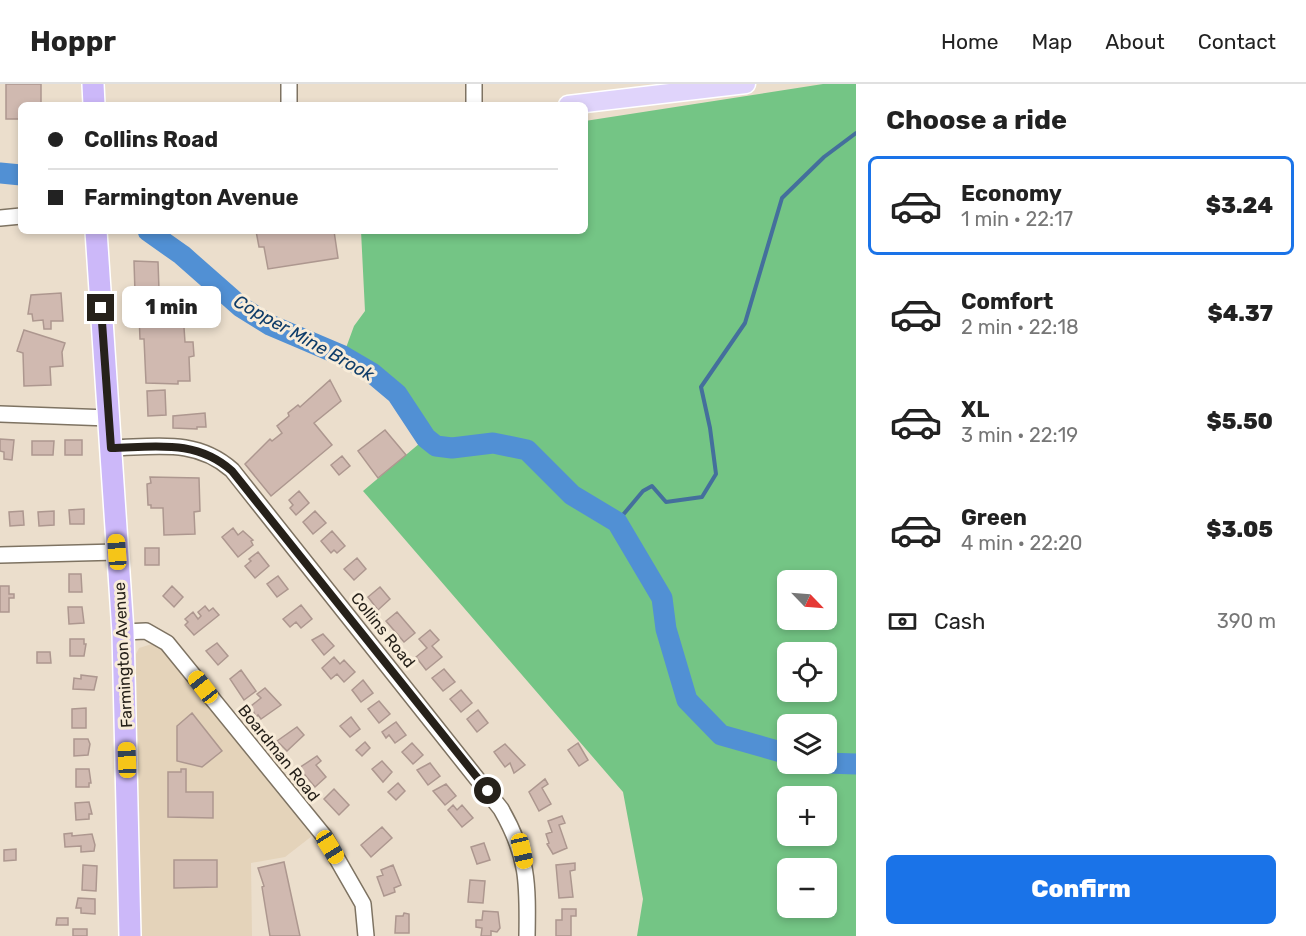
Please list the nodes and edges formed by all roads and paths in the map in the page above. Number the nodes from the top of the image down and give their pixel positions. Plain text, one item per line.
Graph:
1 (93, 84) edge
2 (289, 84) edge
3 (474, 84) edge
4 (746, 84) edge
5 (661, 88) edge
6 (94, 102) edge
7 (289, 102) edge
8 (474, 102) edge
9 (584, 102) edge
10 (18, 216) edge
11 (0, 218) edge
12 (96, 234) edge
13 (0, 414) edge
14 (109, 418) junction
15 (111, 448) junction
16 (117, 552) junction
17 (0, 555) edge
18 (123, 632) junction
19 (130, 936) edge
20 (366, 936) edge
21 (527, 936) edge

1 - 6 highway
2 - 7 street
3 - 8 street
4 - 5 main road
5 - 9 main road
10 - 11 street
12 - 14 highway, Farmington Avenue
13 - 14 street
14 - 15 highway, Farmington Avenue
15 - 16 highway, Farmington Avenue
15 - 21 street, Collins Road
16 - 17 street
16 - 18 highway, Farmington Avenue
18 - 19 highway, Farmington Avenue
18 - 20 street, Boardman Road

